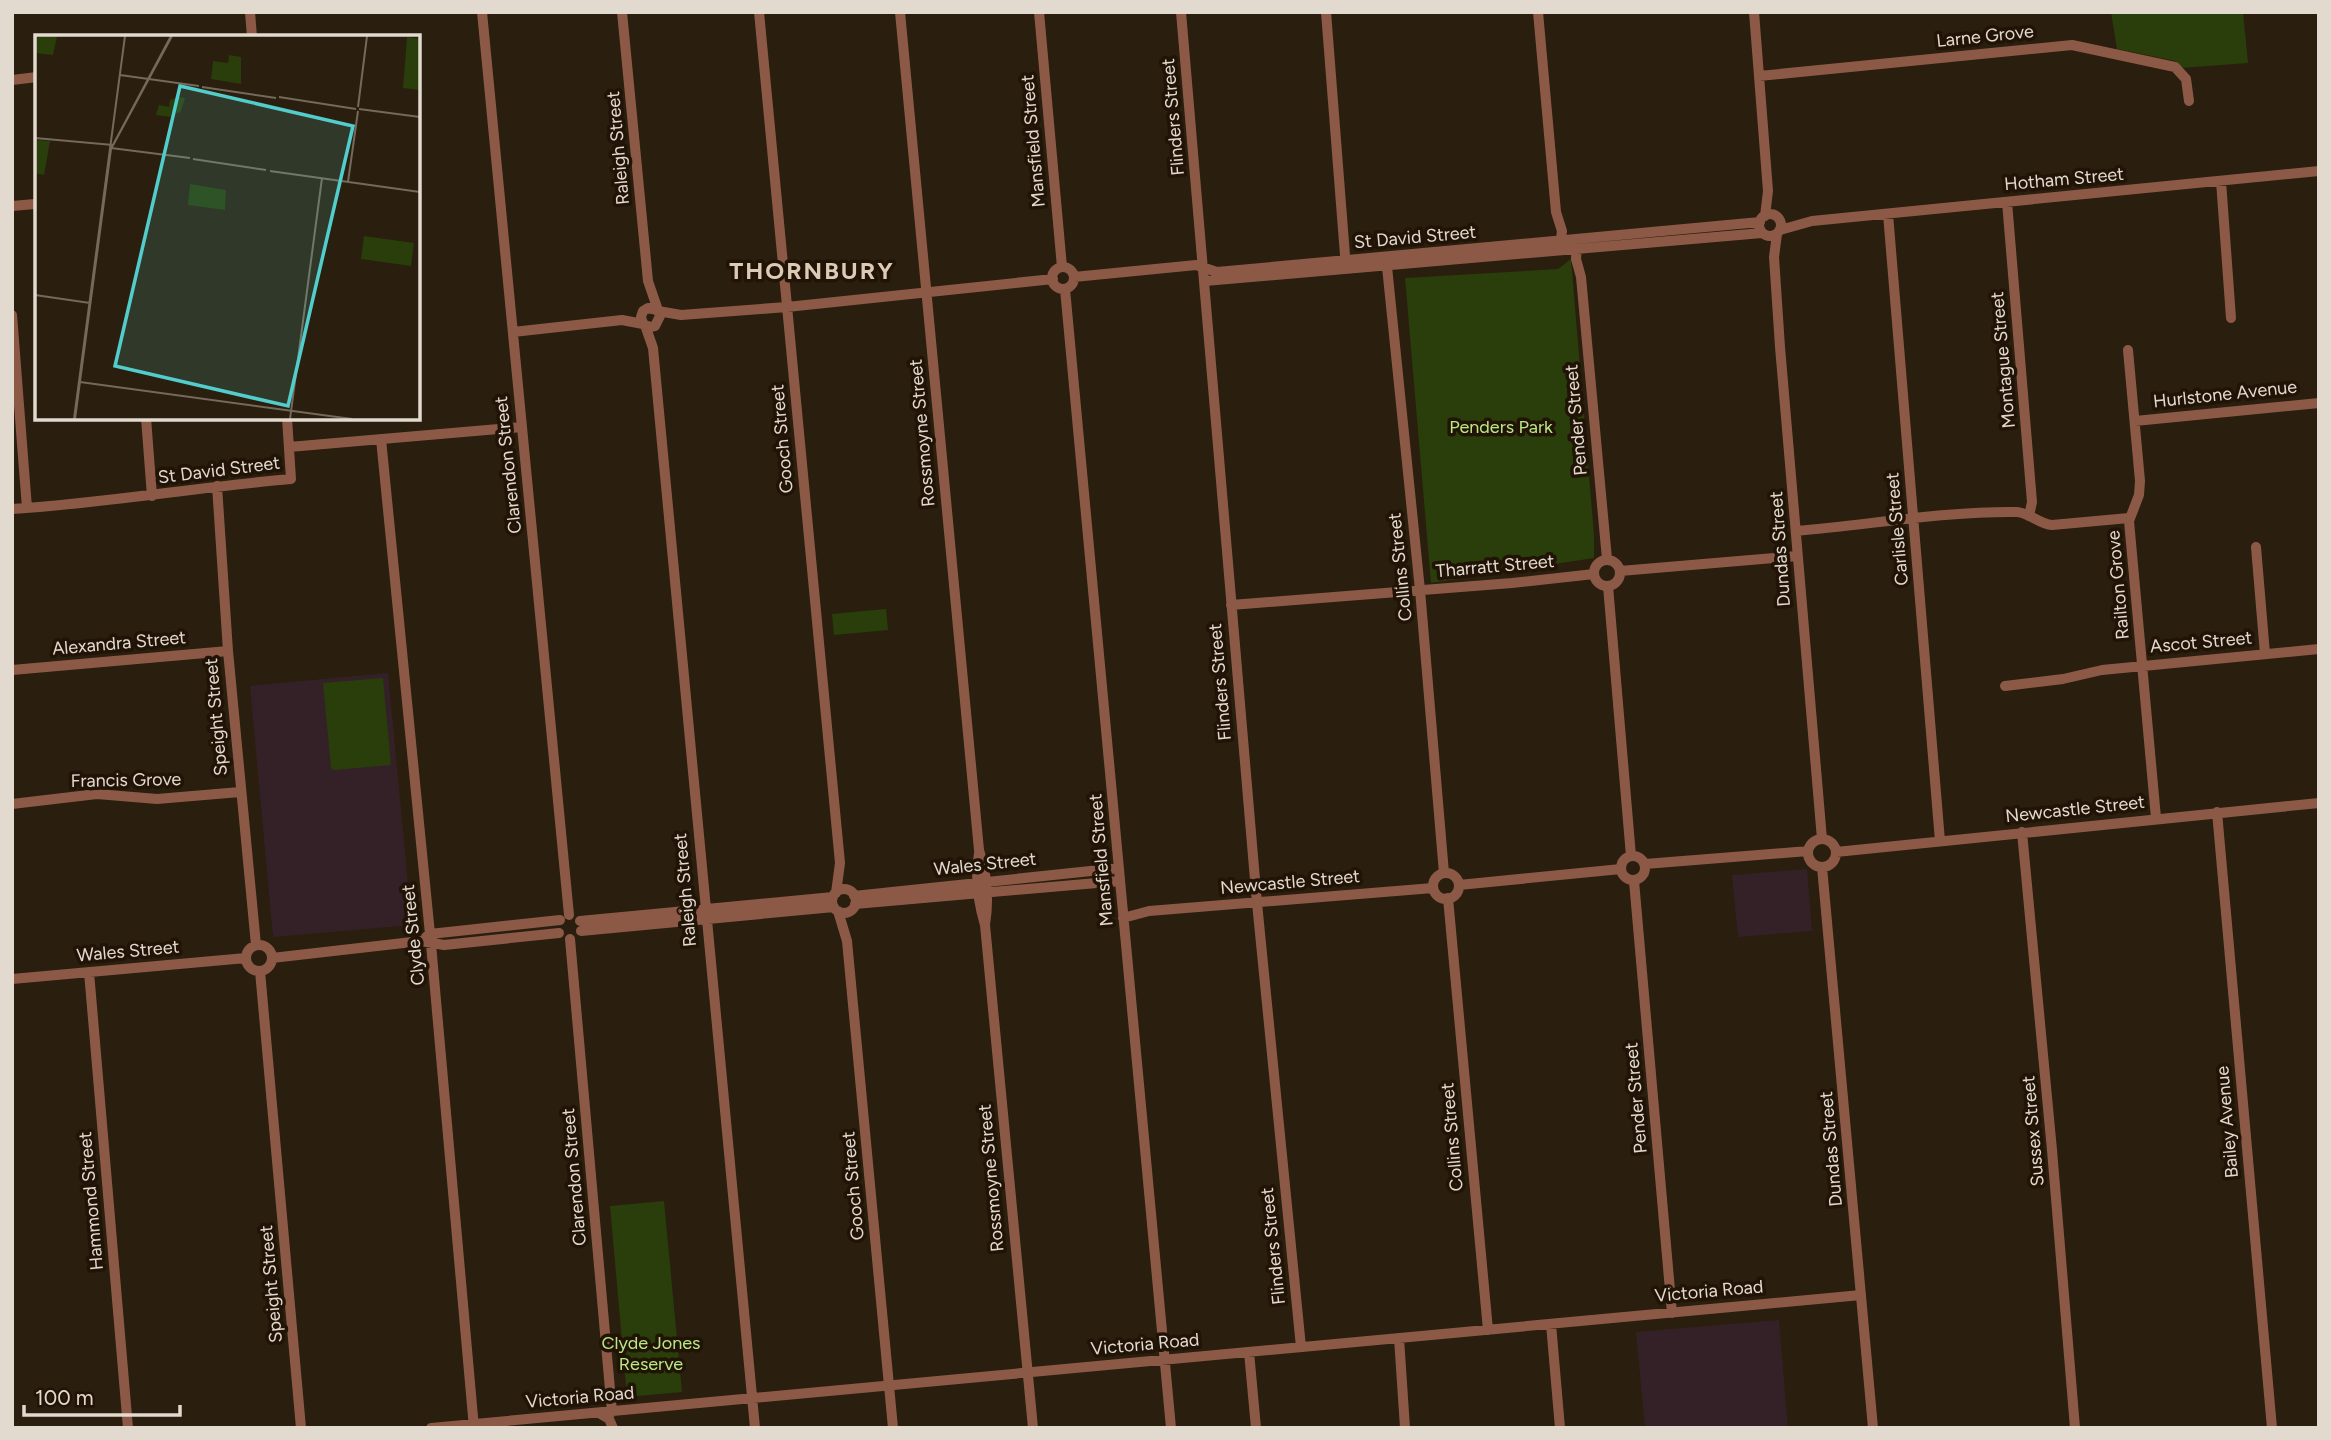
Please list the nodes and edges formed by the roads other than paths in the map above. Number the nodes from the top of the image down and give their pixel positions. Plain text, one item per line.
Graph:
1 (250, 12) edge
2 (482, 12) edge
3 (622, 12) edge
4 (759, 12) edge
5 (900, 12) edge
6 (1039, 12) edge
7 (1181, 12) edge
8 (1326, 12) edge
9 (1538, 12) edge
10 (1754, 12) edge
11 (253, 35) edge
12 (1759, 76) junction
13 (35, 78) edge
14 (12, 80) edge
15 (2189, 101) dead end
16 (2319, 171) edge
17 (2221, 181) junction
18 (2007, 202) junction
19 (35, 204) dead end
20 (12, 206) edge
21 (1888, 214) junction
22 (1771, 226) junction
23 (1559, 245) junction
24 (1578, 245) junction
25 (1386, 261) junction
26 (1346, 265) junction
27 (1062, 267) junction
28 (1203, 268) junction
29 (1074, 277) junction
30 (1052, 279) junction
31 (1205, 281) junction
32 (1065, 289) junction
33 (926, 291) junction
34 (787, 307) junction
35 (12, 315) edge
36 (650, 317) junction
37 (2231, 318) dead end
38 (513, 332) junction
39 (2128, 350) dead end
40 (2319, 403) edge
41 (146, 420) edge
42 (287, 420) edge
43 (2135, 421) junction
44 (522, 427) junction
45 (381, 439) junction
46 (289, 447) junction
47 (217, 486) junction
48 (152, 496) junction
49 (27, 508) junction
50 (12, 509) edge
51 (2029, 516) junction
52 (2129, 517) junction
53 (1913, 520) junction
54 (1796, 531) junction
55 (2256, 547) dead end
56 (1797, 556) junction
57 (1606, 559) junction
58 (1620, 571) junction
59 (1594, 574) junction
60 (1608, 586) junction
61 (1420, 590) junction
62 (1231, 605) junction
63 (2319, 649) edge
64 (228, 651) junction
65 (2265, 654) junction
66 (2142, 665) junction
67 (12, 670) edge
68 (2005, 686) dead end
69 (240, 792) junction
70 (2319, 803) edge
71 (12, 804) edge
72 (2217, 812) junction
73 (2156, 818) junction
74 (2022, 832) junction
75 (1822, 839) junction
76 (1940, 841) junction
77 (1808, 851) junction
78 (1836, 852) junction
79 (1631, 856) junction
80 (840, 863) junction
81 (1645, 864) junction
82 (1822, 867) junction
83 (1119, 868) junction
84 (1621, 869) junction
85 (1444, 873) junction
86 (1120, 881) junction
87 (1634, 881) junction
88 (1458, 885) junction
89 (982, 888) junction
90 (1433, 888) junction
91 (1448, 898) junction
92 (853, 900) junction
93 (835, 902) junction
94 (1257, 903) junction
95 (1123, 913) junction
96 (705, 914) junction
97 (572, 922) junction
98 (565, 936) junction
99 (428, 940) junction
100 (847, 941) junction
101 (256, 945) junction
102 (246, 958) junction
103 (272, 958) junction
104 (260, 971) junction
105 (89, 972) junction
106 (12, 979) edge
107 (1861, 1295) junction
108 (1672, 1312) junction
109 (1551, 1324) junction
110 (1488, 1330) junction
111 (1399, 1338) junction
112 (1301, 1347) junction
113 (1249, 1352) junction
114 (1165, 1360) junction
115 (1027, 1373) junction
116 (889, 1386) junction
117 (752, 1399) junction
118 (612, 1412) junction
119 (599, 1413) junction
120 (474, 1426) edge
121 (128, 1428) edge
122 (301, 1428) edge
123 (431, 1428) edge
124 (613, 1428) edge
125 (755, 1428) edge
126 (893, 1428) edge
127 (1033, 1428) edge
128 (1171, 1428) edge
129 (1256, 1428) edge
130 (1405, 1428) edge
131 (1560, 1428) edge
132 (1873, 1428) edge
133 (2075, 1428) edge
134 (2272, 1428) edge

1 - 11 street
2 - 38 street, Clarendon Street
3 - 36 street, Raleigh Street
4 - 34 street, Gooch Street
5 - 33 street, Rossmoyne Street
6 - 27 street, Mansfield Street
7 - 28 street, Flinders Street
8 - 26 street
9 - 23 street
10 - 12 street, Dundas Street
12 - 15 street, Larne Grove
12 - 22 street, Dundas Street
13 - 14 street
16 - 17 street, Hotham Street
17 - 18 street, Hotham Street
17 - 37 street
18 - 21 street, Hotham Street
18 - 51 street, Montague Street
19 - 20 street
21 - 22 street, Hotham Street
21 - 53 street, Carlisle Street
22 - 24 street, St David Street
22 - 54 street, Dundas Street
23 - 24 street, St David Street
23 - 25 street, St David Street
24 - 57 street, Pender Street
25 - 26 street, St David Street
25 - 61 street, Collins Street
26 - 28 street, St David Street
26 - 31 street, St David Street
27 - 29 street
27 - 30 street
28 - 29 street, St David Street
28 - 31 street, Flinders Street
29 - 32 street
30 - 32 street
30 - 33 street
31 - 62 street, Flinders Street
32 - 83 street, Mansfield Street
33 - 34 street
33 - 89 street, Rossmoyne Street
34 - 36 street
34 - 80 street, Gooch Street
35 - 49 street
36 - 38 street
36 - 96 street, Raleigh Street
38 - 44 street, Clarendon Street
39 - 43 street, Railton Grove
40 - 43 street, Hurlstone Avenue
41 - 48 street
42 - 46 street
43 - 52 street, Railton Grove
44 - 45 street, St David Street
44 - 97 street, Clarendon Street
45 - 46 street, St David Street
45 - 99 street, Clyde Street
46 - 47 street, St David Street
47 - 48 street, St David Street
47 - 64 street, Speight Street
48 - 49 street, St David Street
49 - 50 street, St David Street
51 - 52 street
51 - 53 street
52 - 66 street, Railton Grove
53 - 54 street
53 - 76 street, Carlisle Street
54 - 56 street, Dundas Street
55 - 65 street
56 - 58 street
56 - 75 street, Dundas Street
57 - 58 street
57 - 59 street
58 - 60 street
59 - 60 street
59 - 61 street, Tharratt Street
60 - 79 street
61 - 62 street, Tharratt Street
61 - 85 street, Collins Street
62 - 94 street, Flinders Street
63 - 65 street, Ascot Street
64 - 67 street, Alexandra Street
64 - 69 street, Speight Street
65 - 66 street, Ascot Street
66 - 68 street, Ascot Street
66 - 73 street, Railton Grove
69 - 71 street, Francis Grove
69 - 101 street, Speight Street
70 - 72 street, Newcastle Street
72 - 73 street, Newcastle Street
72 - 134 street, Bailey Avenue
73 - 74 street, Newcastle Street
74 - 76 street, Newcastle Street
74 - 133 street, Sussex Street
75 - 77 street
75 - 78 street
76 - 78 street, Newcastle Street
77 - 81 street
77 - 82 street
78 - 82 street
79 - 81 street
79 - 84 street
80 - 92 street, Gooch Street
80 - 93 street, Gooch Street
81 - 87 street
82 - 107 street, Dundas Street
83 - 86 street, Mansfield Street
83 - 89 street, Wales Street
84 - 87 street
84 - 88 street
85 - 88 street
85 - 90 street
86 - 89 street, Wales Street
86 - 95 street, Mansfield Street
87 - 108 street, Pender Street
88 - 91 street
89 - 92 street, Wales Street
89 - 115 street, Rossmoyne Street
90 - 91 street
90 - 94 street, Newcastle Street
91 - 110 street, Collins Street
92 - 93 street
92 - 93 street
92 - 100 street, Gooch Street
93 - 96 street
93 - 100 street, Gooch Street
94 - 95 street, Newcastle Street
94 - 112 street, Flinders Street
95 - 114 street, Mansfield Street
96 - 97 street
96 - 117 street, Raleigh Street
97 - 98 street, Clarendon Street
97 - 98 street
97 - 99 street
98 - 99 street
98 - 118 street, Clarendon Street
99 - 103 street
99 - 120 street, Clyde Street
100 - 116 street, Gooch Street
101 - 102 street
101 - 103 street
102 - 104 street
102 - 105 street, Wales Street
103 - 104 street
104 - 122 street, Speight Street
105 - 106 street, Wales Street
105 - 121 street, Hammond Street
107 - 108 street, Victoria Road
107 - 132 street, Dundas Street
108 - 109 street, Victoria Road
109 - 110 street, Victoria Road
109 - 131 street
110 - 111 street, Victoria Road
111 - 112 street, Victoria Road
111 - 130 street
112 - 113 street, Victoria Road
113 - 114 street, Victoria Road
113 - 129 street
114 - 115 street, Victoria Road
114 - 128 street, Mansfield Street
115 - 116 street, Victoria Road
115 - 127 street, Rossmoyne Street
116 - 117 street, Victoria Road
116 - 126 street, Gooch Street
117 - 118 street, Victoria Road
117 - 125 street, Raleigh Street
118 - 119 street, Victoria Road
119 - 120 street, Victoria Road
119 - 124 street
120 - 123 street, Victoria Road

